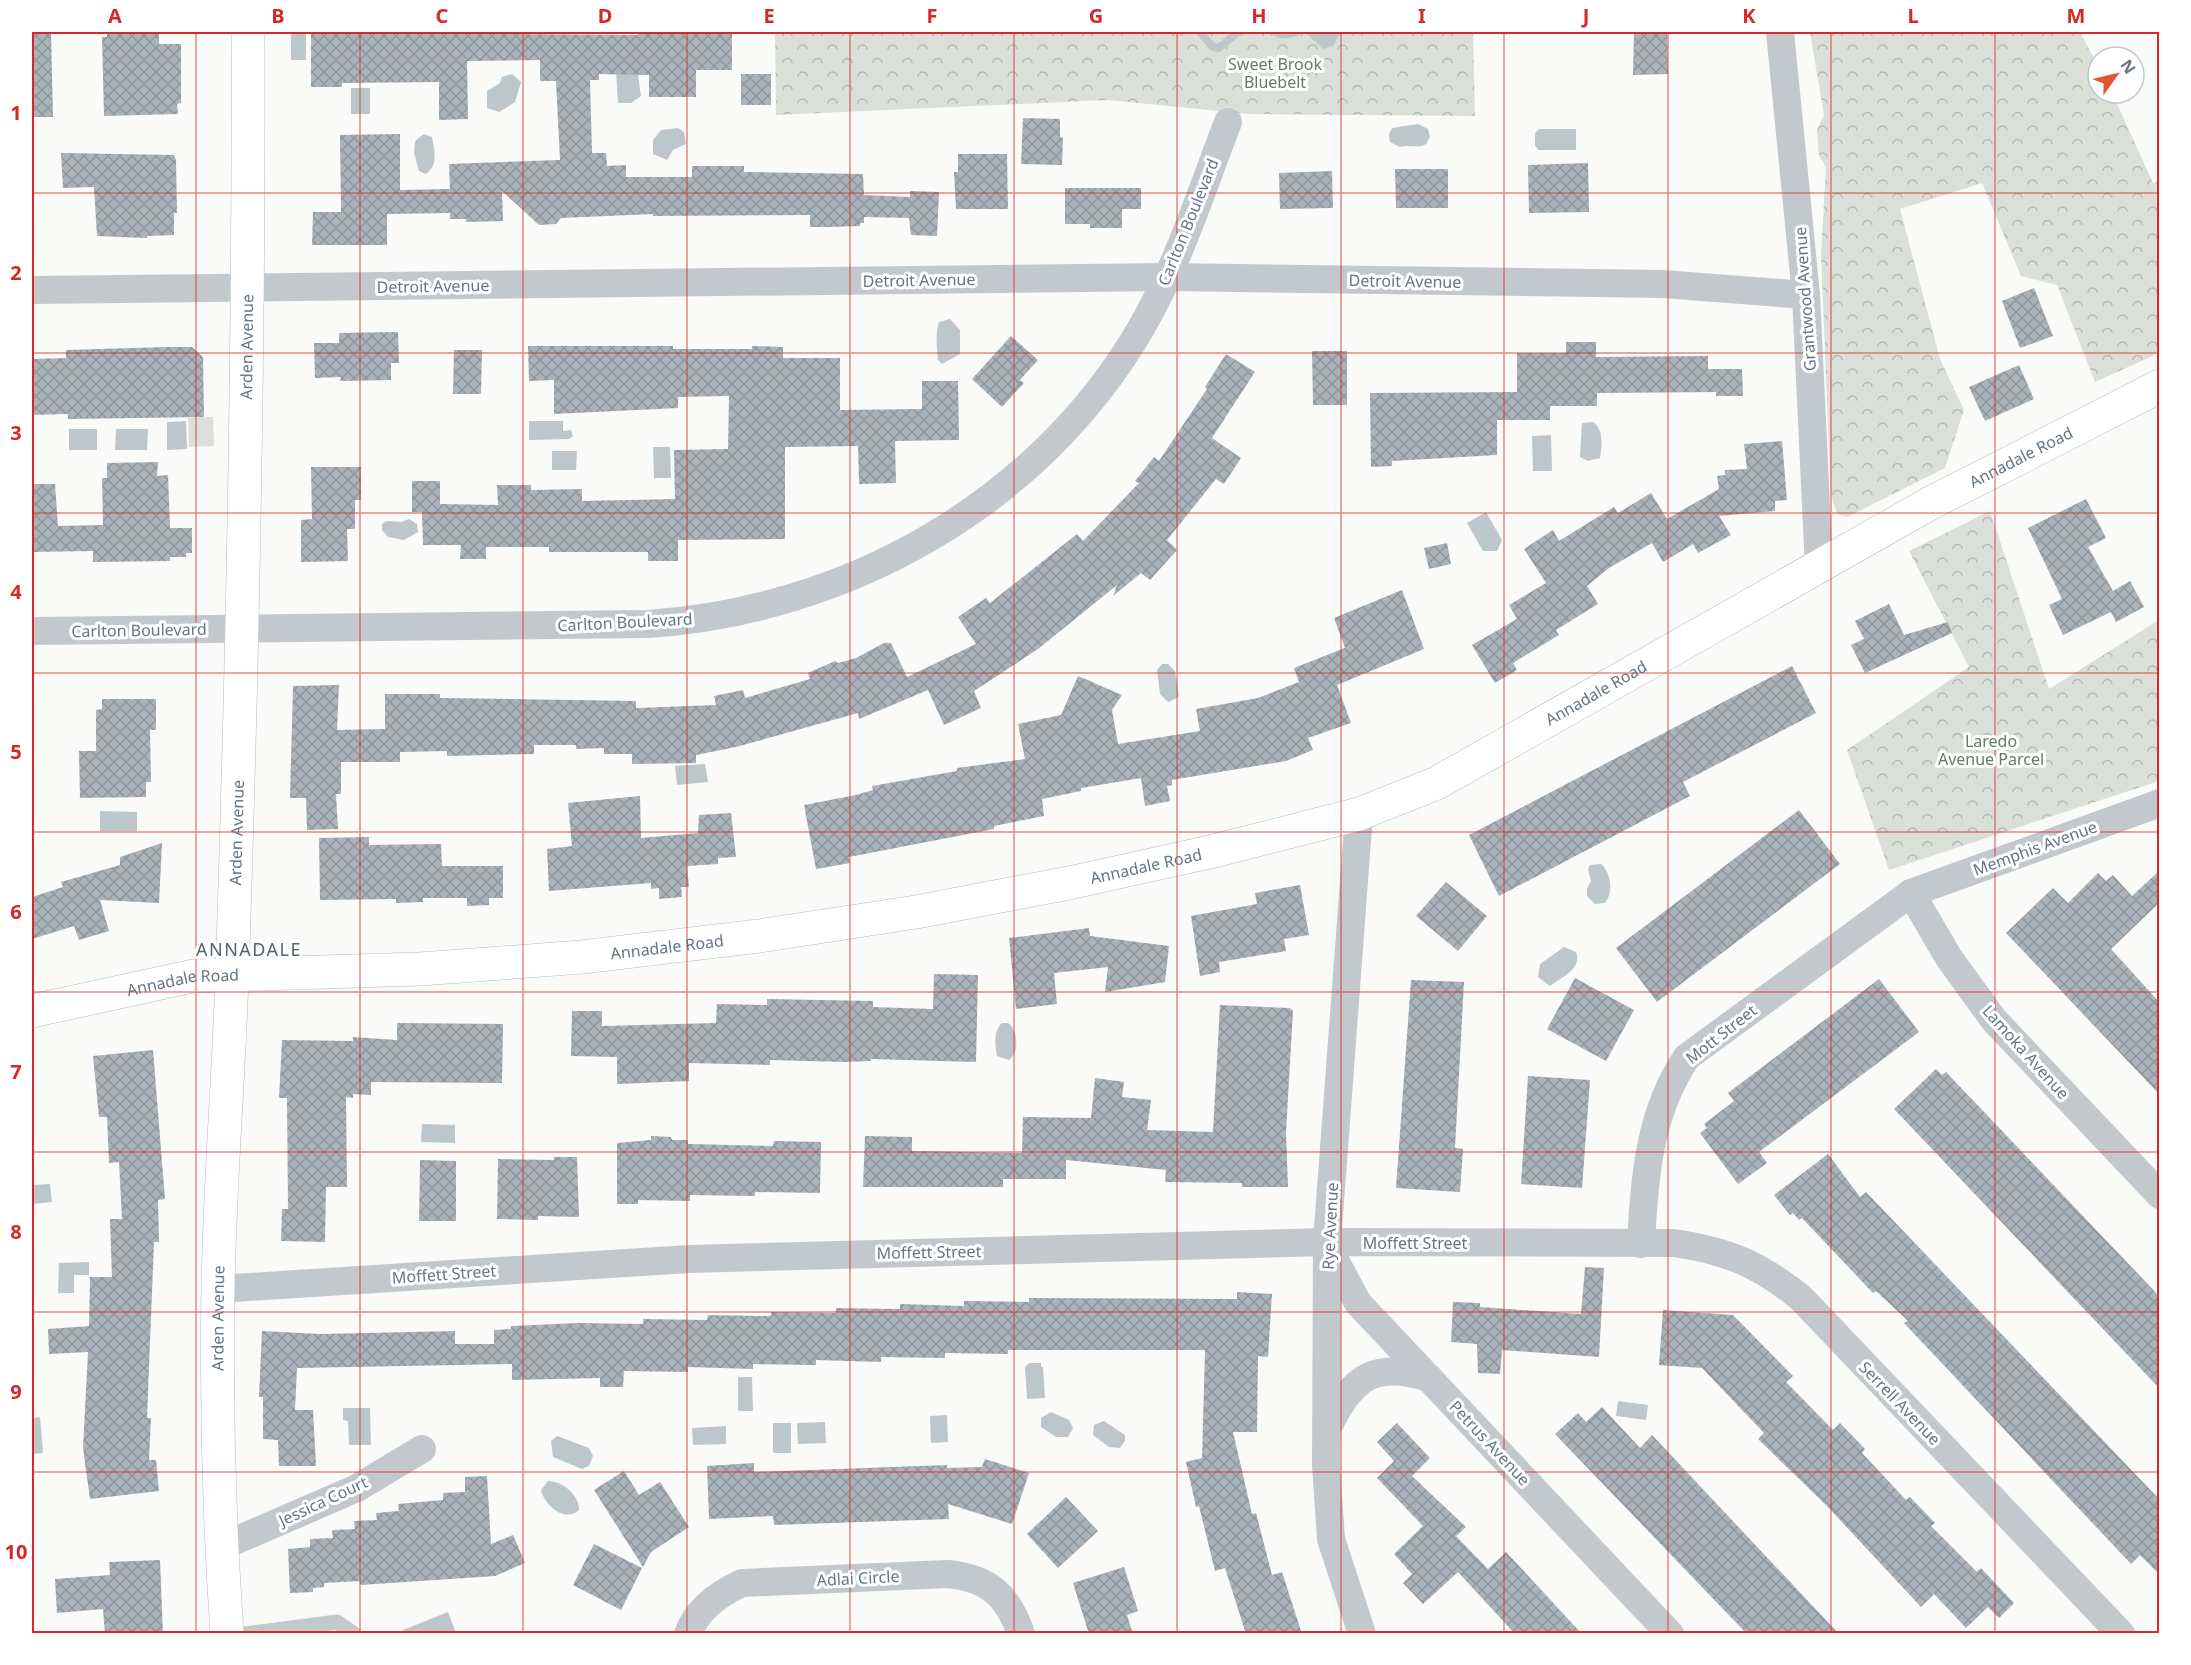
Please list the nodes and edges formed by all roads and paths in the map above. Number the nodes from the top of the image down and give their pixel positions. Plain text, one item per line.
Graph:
1 (248, 32) edge
2 (1780, 32) edge
3 (1228, 122) dead end
4 (1168, 277) junction
5 (249, 288) junction
6 (32, 290) edge
7 (1806, 295) junction
8 (2160, 386) edge
9 (1819, 568) junction
10 (243, 628) junction
11 (32, 631) edge
12 (2160, 803) edge
13 (1359, 813) junction
14 (1911, 893) junction
15 (232, 973) junction
16 (32, 1011) edge
17 (2160, 1195) edge
18 (1327, 1242) junction
19 (1641, 1244) junction
20 (218, 1289) junction
21 (1429, 1378) junction
22 (1327, 1429) junction
23 (422, 1449) dead end
24 (221, 1547) junction
25 (227, 1634) edge
26 (244, 1634) edge
27 (354, 1634) edge
28 (688, 1634) edge
29 (1022, 1634) edge
30 (1362, 1634) edge
31 (1670, 1634) edge
32 (2121, 1634) edge

1 - 5 street, Arden Avenue
2 - 7 street, Grantwood Avenue
3 - 4 street, Carlton Boulevard
4 - 5 street, Detroit Avenue
4 - 7 street, Detroit Avenue
4 - 10 street, Carlton Boulevard
5 - 6 street, Detroit Avenue
5 - 10 street, Arden Avenue
7 - 9 street, Grantwood Avenue
8 - 9 street, Annadale Road
9 - 13 street, Annadale Road
10 - 11 street, Carlton Boulevard
10 - 15 street, Arden Avenue
12 - 14 street, Memphis Avenue
13 - 15 street, Annadale Road
13 - 18 street, Rye Avenue
14 - 17 street, Lamoka Avenue
14 - 19 street, Mott Street
15 - 16 street, Annadale Road
15 - 20 street, Arden Avenue
18 - 19 street, Moffett Street
18 - 20 street, Moffett Street
18 - 21 street, Petrus Avenue
18 - 22 street, Rye Avenue
19 - 32 street, Serrell Avenue
20 - 24 street, Arden Avenue
21 - 22 street
21 - 31 street, Petrus Avenue
22 - 30 street, Rye Avenue
23 - 24 street, Jessica Court
24 - 25 street, Arden Avenue
26 - 27 lane
28 - 29 street, Adlai Circle

